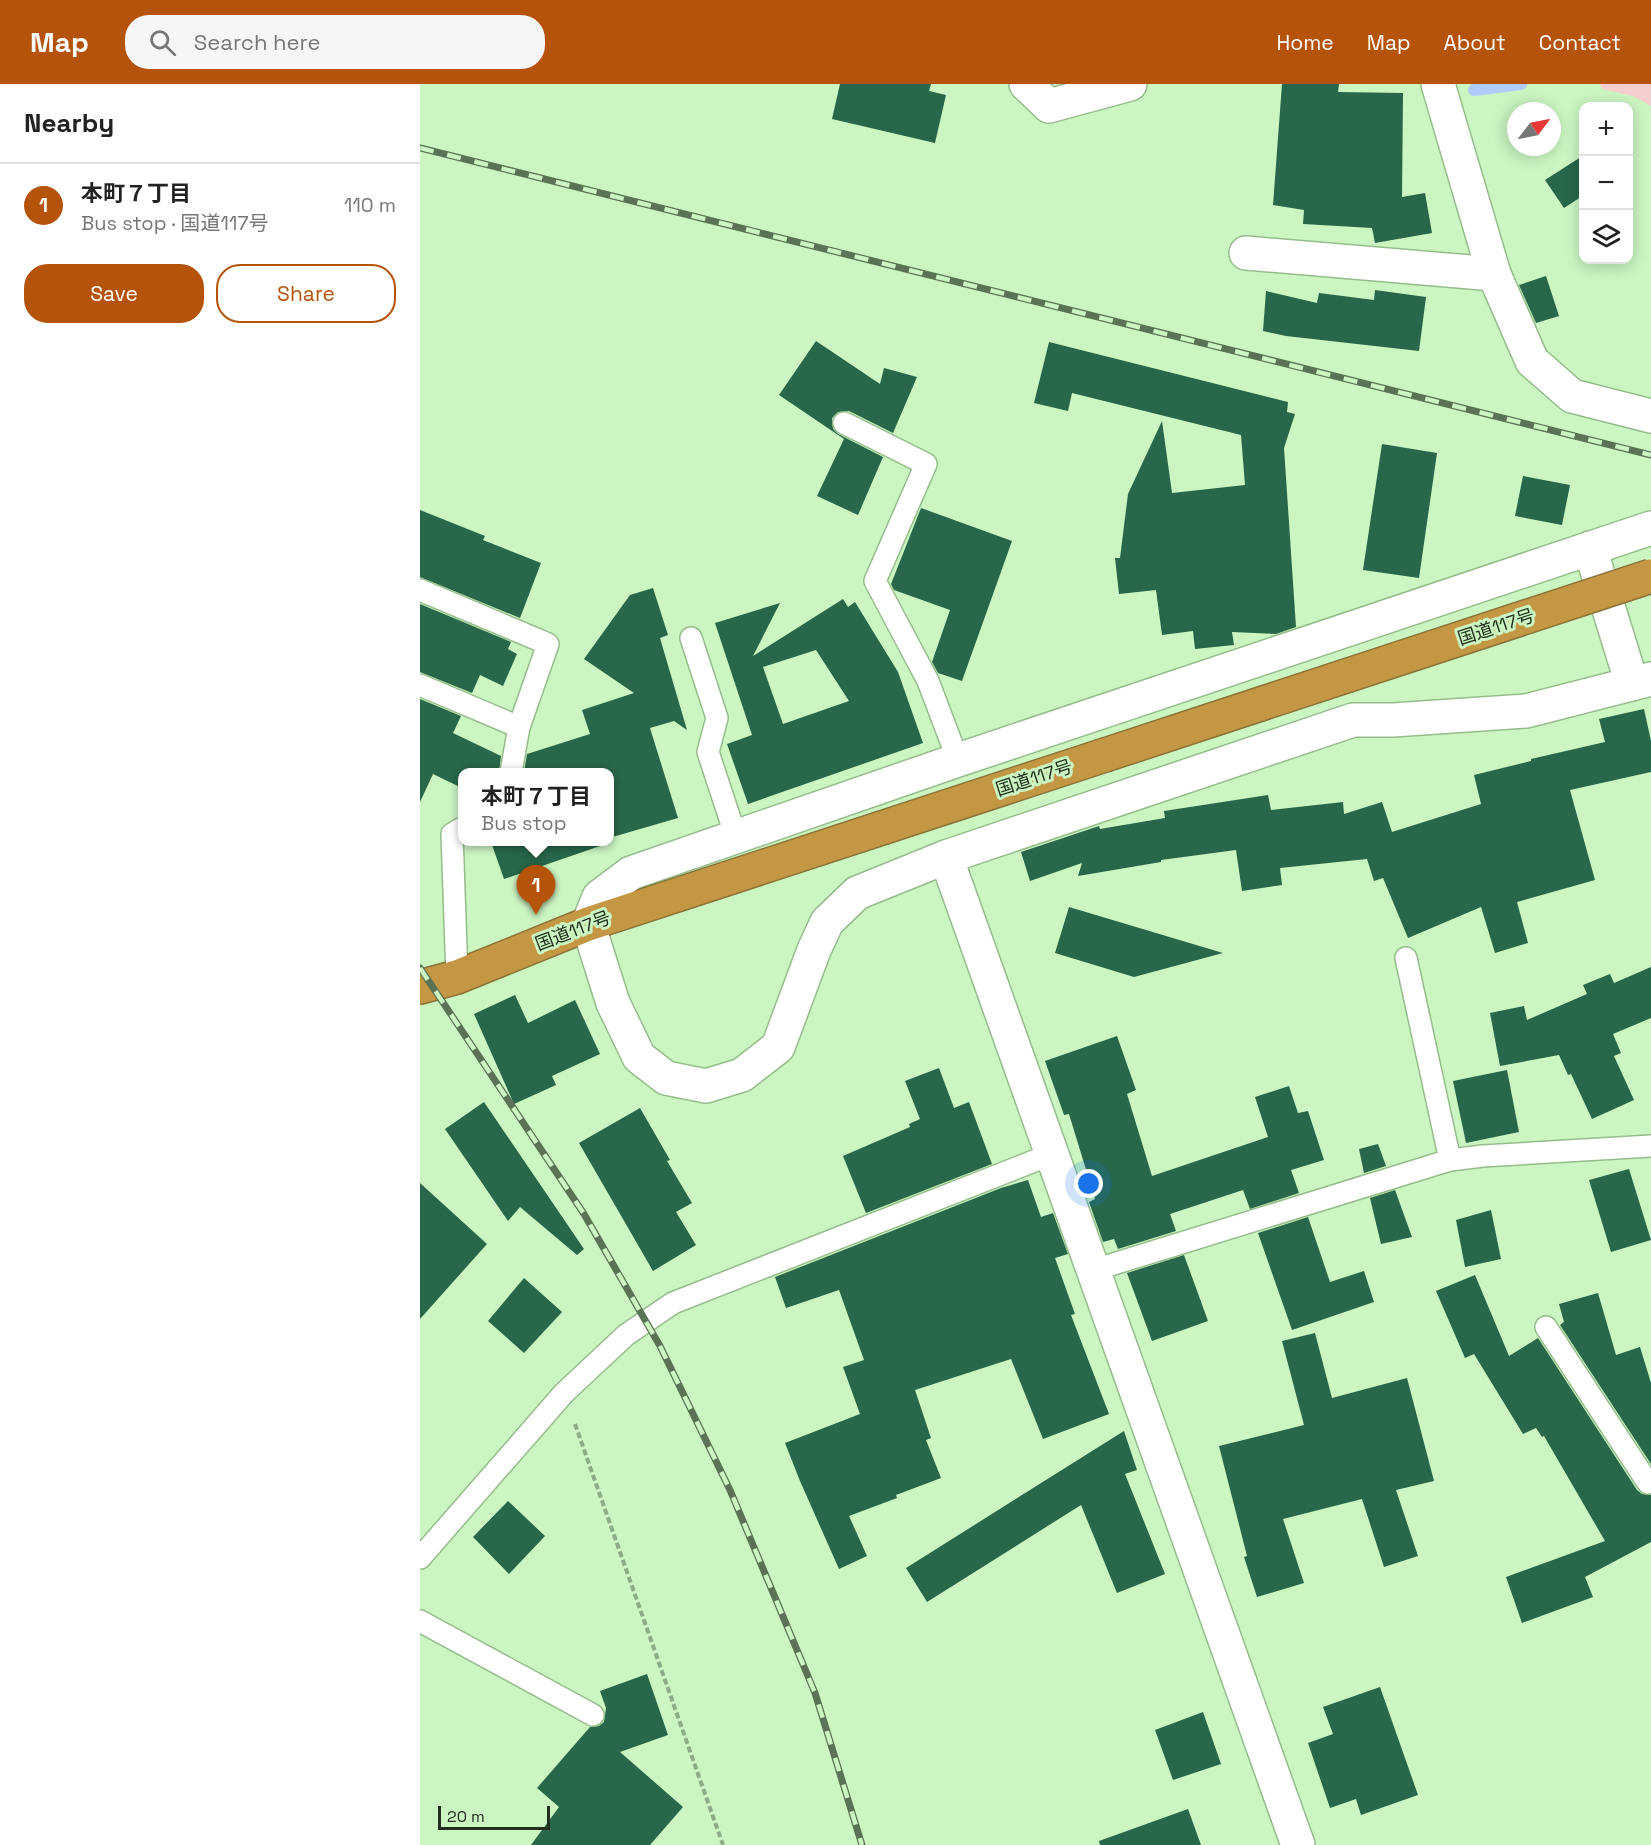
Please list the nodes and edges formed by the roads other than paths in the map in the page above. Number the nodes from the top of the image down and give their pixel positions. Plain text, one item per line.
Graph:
1 (1026, 84) edge
2 (1130, 84) edge
3 (1438, 84) edge
4 (1246, 253) dead end
5 (1494, 274) junction
6 (1651, 416) edge
7 (844, 423) dead end
8 (1651, 528) edge
9 (1590, 548) junction
10 (1651, 576) edge
11 (420, 590) edge
12 (691, 638) dead end
13 (1641, 682) edge
14 (420, 685) edge
15 (519, 727) junction
16 (958, 760) junction
17 (512, 768) edge
18 (458, 830) edge
19 (736, 837) junction
20 (946, 857) junction
21 (588, 924) junction
22 (1406, 958) dead end
23 (457, 977) junction
24 (420, 987) edge
25 (1651, 1146) edge
26 (1052, 1154) junction
27 (1450, 1160) junction
28 (1094, 1270) junction
29 (1546, 1327) dead end
30 (1651, 1482) edge
31 (420, 1558) edge
32 (420, 1621) edge
33 (593, 1715) dead end
34 (1298, 1845) edge

1 - 2 street
3 - 5 street
4 - 5 street
5 - 6 street
7 - 16 lane
8 - 9 street
9 - 13 street
9 - 16 street
10 - 21 highway, 国道117号, bridge
11 - 15 lane
12 - 19 lane
13 - 20 street
14 - 15 lane
15 - 17 lane
16 - 19 street
18 - 23 lane
19 - 21 street
20 - 21 street
20 - 26 street
21 - 23 highway, 国道117号
22 - 27 lane
23 - 24 highway, 国道117号
25 - 27 lane
26 - 28 street
26 - 31 lane
27 - 28 lane
28 - 34 street
29 - 30 lane
32 - 33 lane

